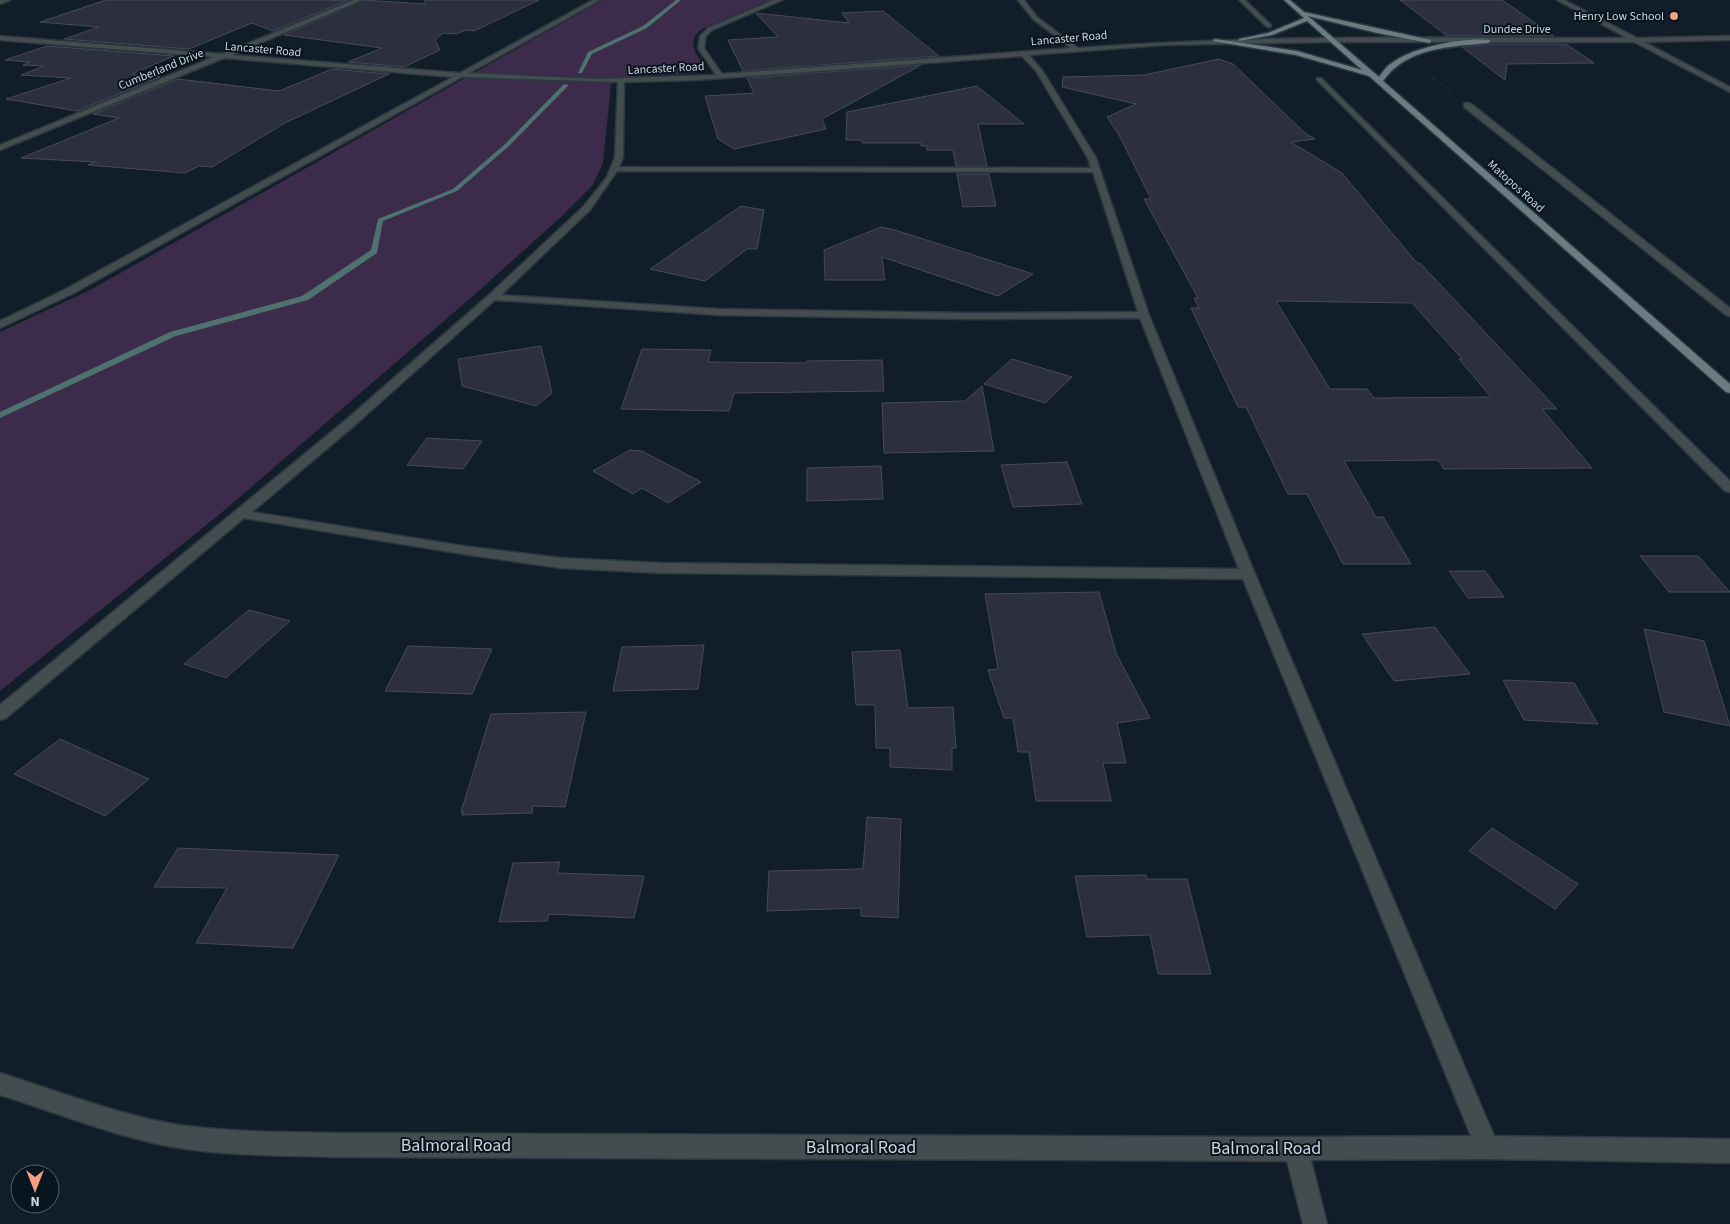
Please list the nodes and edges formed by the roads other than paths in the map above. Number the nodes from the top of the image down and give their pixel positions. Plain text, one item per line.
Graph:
1 (7, 0) edge
2 (359, 0) edge
3 (597, 0) edge
4 (779, 0) edge
5 (1021, 0) edge
6 (1242, 0) edge
7 (1286, 0) edge
8 (1560, 0) edge
9 (0, 2) edge
10 (1301, 12) junction
11 (1308, 18) junction
12 (1270, 26) dead end
13 (0, 38) edge
14 (1730, 38) edge
15 (1333, 40) junction
16 (1430, 40) junction
17 (1635, 40) junction
18 (1215, 41) junction
19 (1239, 41) junction
20 (1488, 41) junction
21 (1075, 48) junction
22 (1024, 53) junction
23 (220, 57) junction
24 (1370, 74) junction
25 (458, 75) junction
26 (720, 76) junction
27 (1320, 79) dead end
28 (621, 81) junction
29 (1379, 82) junction
30 (1730, 90) edge
31 (1467, 105) dead end
32 (0, 148) edge
33 (616, 169) junction
34 (1096, 170) junction
35 (494, 297) junction
36 (1730, 313) edge
37 (1144, 314) junction
38 (0, 325) edge
39 (1730, 390) edge
40 (1730, 488) edge
41 (241, 514) junction
42 (1248, 574) junction
43 (0, 714) edge
44 (0, 1084) edge
45 (1487, 1147) junction
46 (1296, 1149) junction
47 (1730, 1151) edge
48 (1315, 1224) edge

1 - 9 street
2 - 23 street, Cumberland Drive
3 - 25 street
4 - 26 street
5 - 21 street
6 - 12 street
7 - 10 main road, Matopos Road
8 - 17 street
10 - 11 main road, Matopos Road
10 - 16 main road
11 - 15 main road, Matopos Road
11 - 19 main road
13 - 23 street, Lancaster Road
14 - 17 street, Dundee Drive
15 - 16 street, Dundee Drive
15 - 19 street, Lancaster Road
15 - 24 main road, Matopos Road
16 - 20 street, Dundee Drive
17 - 20 street, Dundee Drive
17 - 30 street
18 - 19 street, Lancaster Road
18 - 21 street, Lancaster Road
18 - 24 main road
20 - 29 main road
21 - 22 street, Lancaster Road
22 - 26 street, Lancaster Road
22 - 34 street
23 - 25 street, Lancaster Road
23 - 32 street, Cumberland Drive
24 - 29 main road, Matopos Road
25 - 28 street, Lancaster Road
25 - 38 street
26 - 28 street, Lancaster Road
27 - 40 street
28 - 33 street
29 - 39 main road, Matopos Road
31 - 36 street
33 - 34 street
33 - 35 street
34 - 37 street
35 - 37 street
35 - 41 street
37 - 42 street
41 - 42 street
41 - 43 street
42 - 45 street
44 - 46 street, Balmoral Road
45 - 46 street, Balmoral Road
45 - 47 street, Balmoral Road
46 - 48 street

